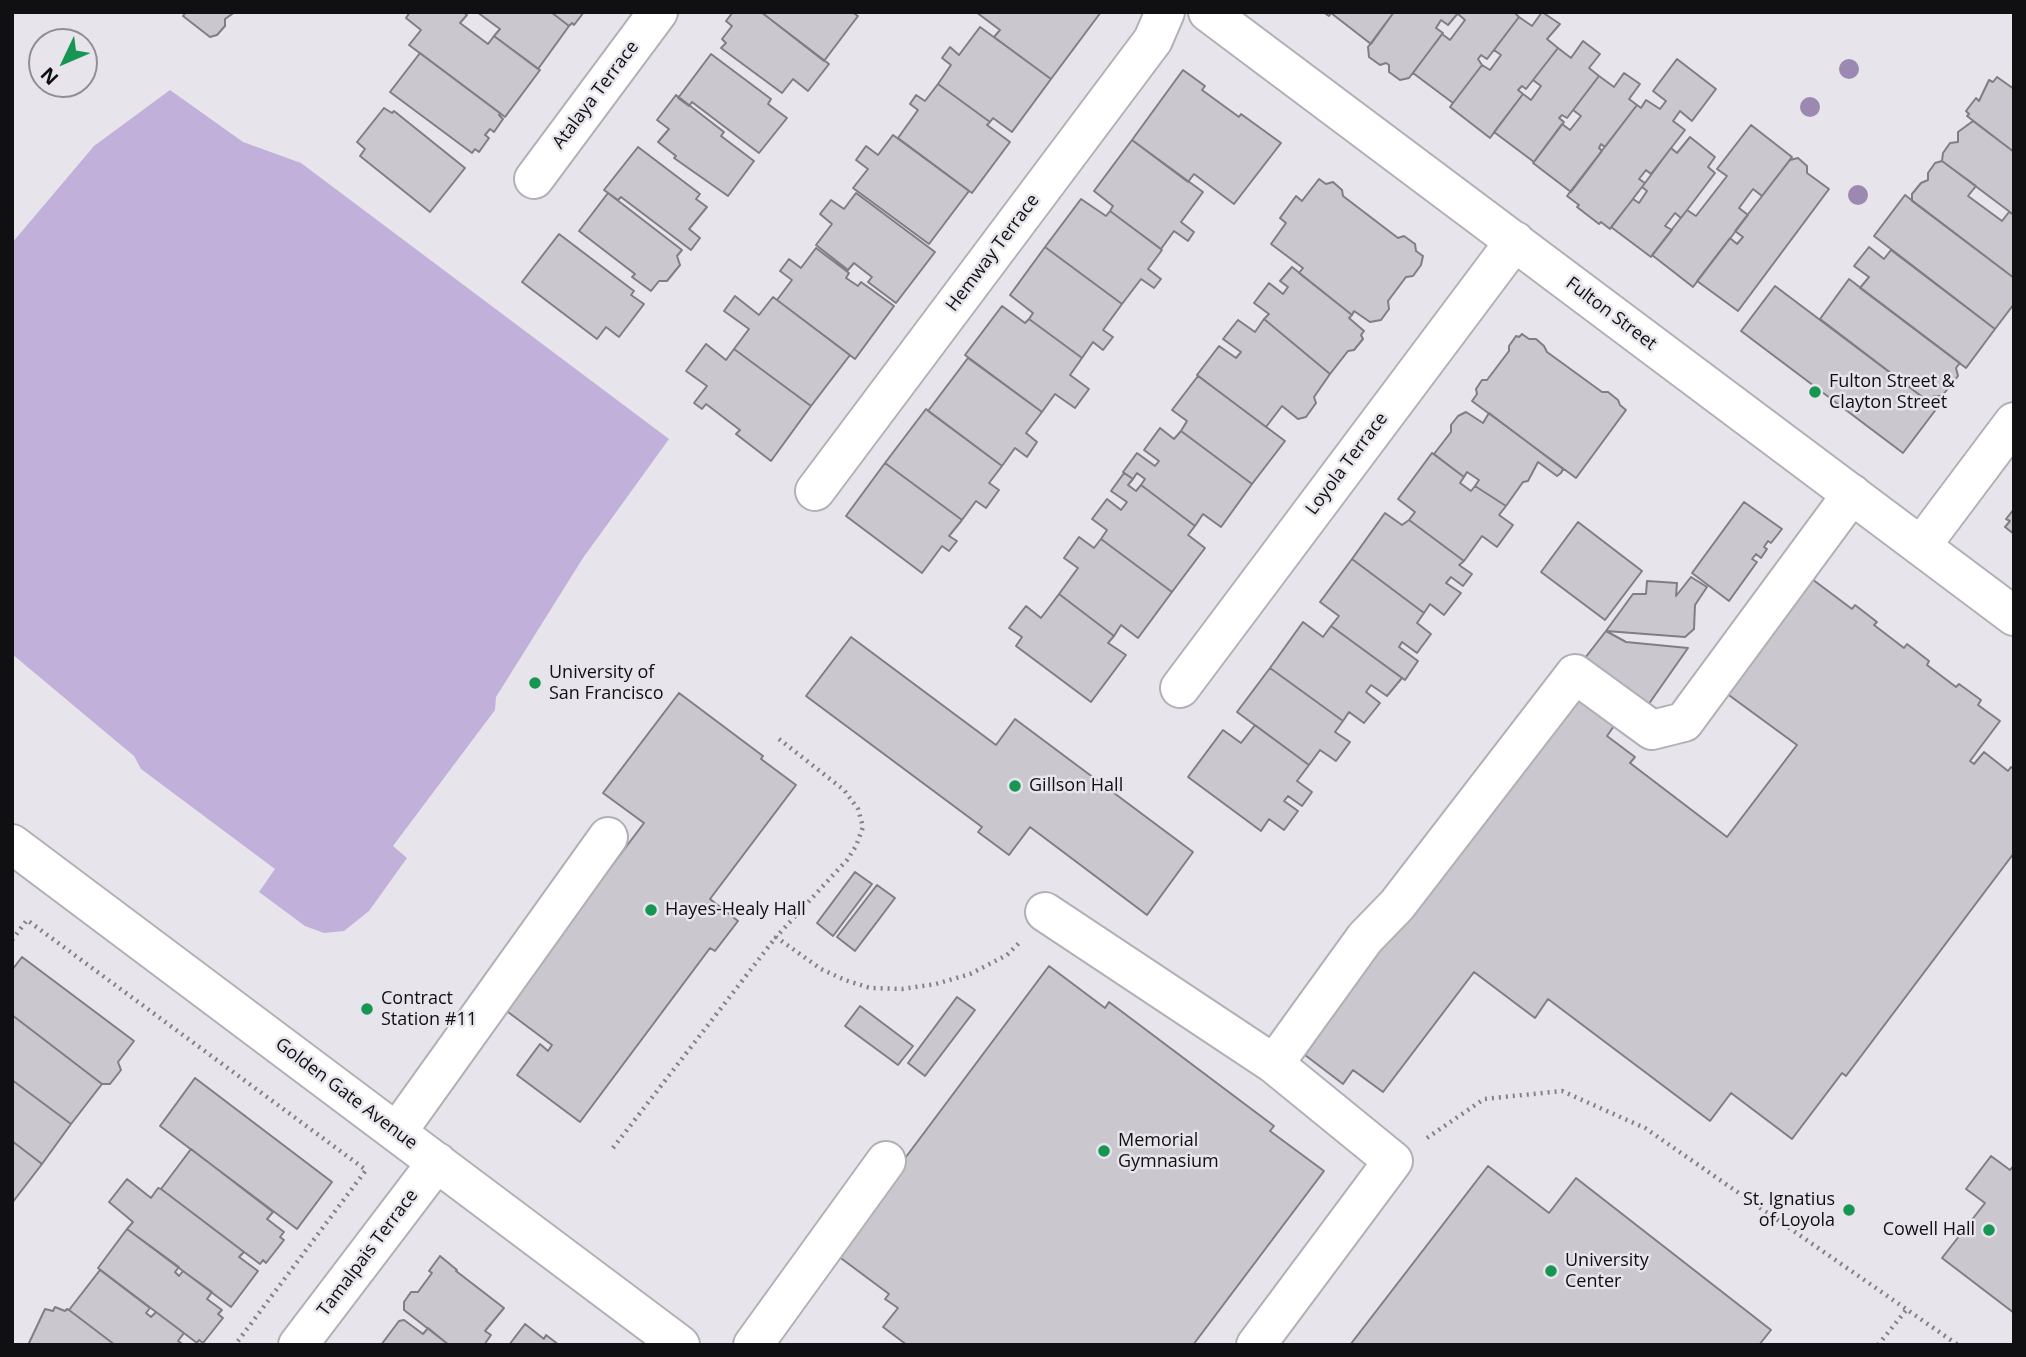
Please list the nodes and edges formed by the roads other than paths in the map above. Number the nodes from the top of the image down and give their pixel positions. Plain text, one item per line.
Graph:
1 (658, 12) edge
2 (1165, 12) edge
3 (1208, 12) edge
4 (534, 179) dead end
5 (1515, 242) junction
6 (2014, 422) edge
7 (815, 491) dead end
8 (1852, 494) junction
9 (1921, 546) junction
10 (2014, 616) edge
11 (1180, 688) dead end
12 (608, 837) dead end
13 (14, 848) edge
14 (1045, 912) road end
15 (1274, 1064) junction
16 (397, 1132) junction
17 (886, 1161) dead end
18 (437, 1162) junction
19 (298, 1345) edge
20 (680, 1345) edge
21 (752, 1345) edge
22 (1256, 1345) edge

1 - 4 street, Atalaya Terrace
2 - 7 street, Hemway Terrace
3 - 5 street, Fulton Street
5 - 8 street, Fulton Street
5 - 11 street, Loyola Terrace
6 - 9 street
8 - 9 street, Fulton Street
8 - 15 street
9 - 10 street, Fulton Street
12 - 16 street
13 - 16 street, Golden Gate Avenue
14 - 15 street
15 - 22 street
16 - 18 street, Golden Gate Avenue
17 - 21 street
18 - 19 street, Tamalpais Terrace
18 - 20 street, Golden Gate Avenue

